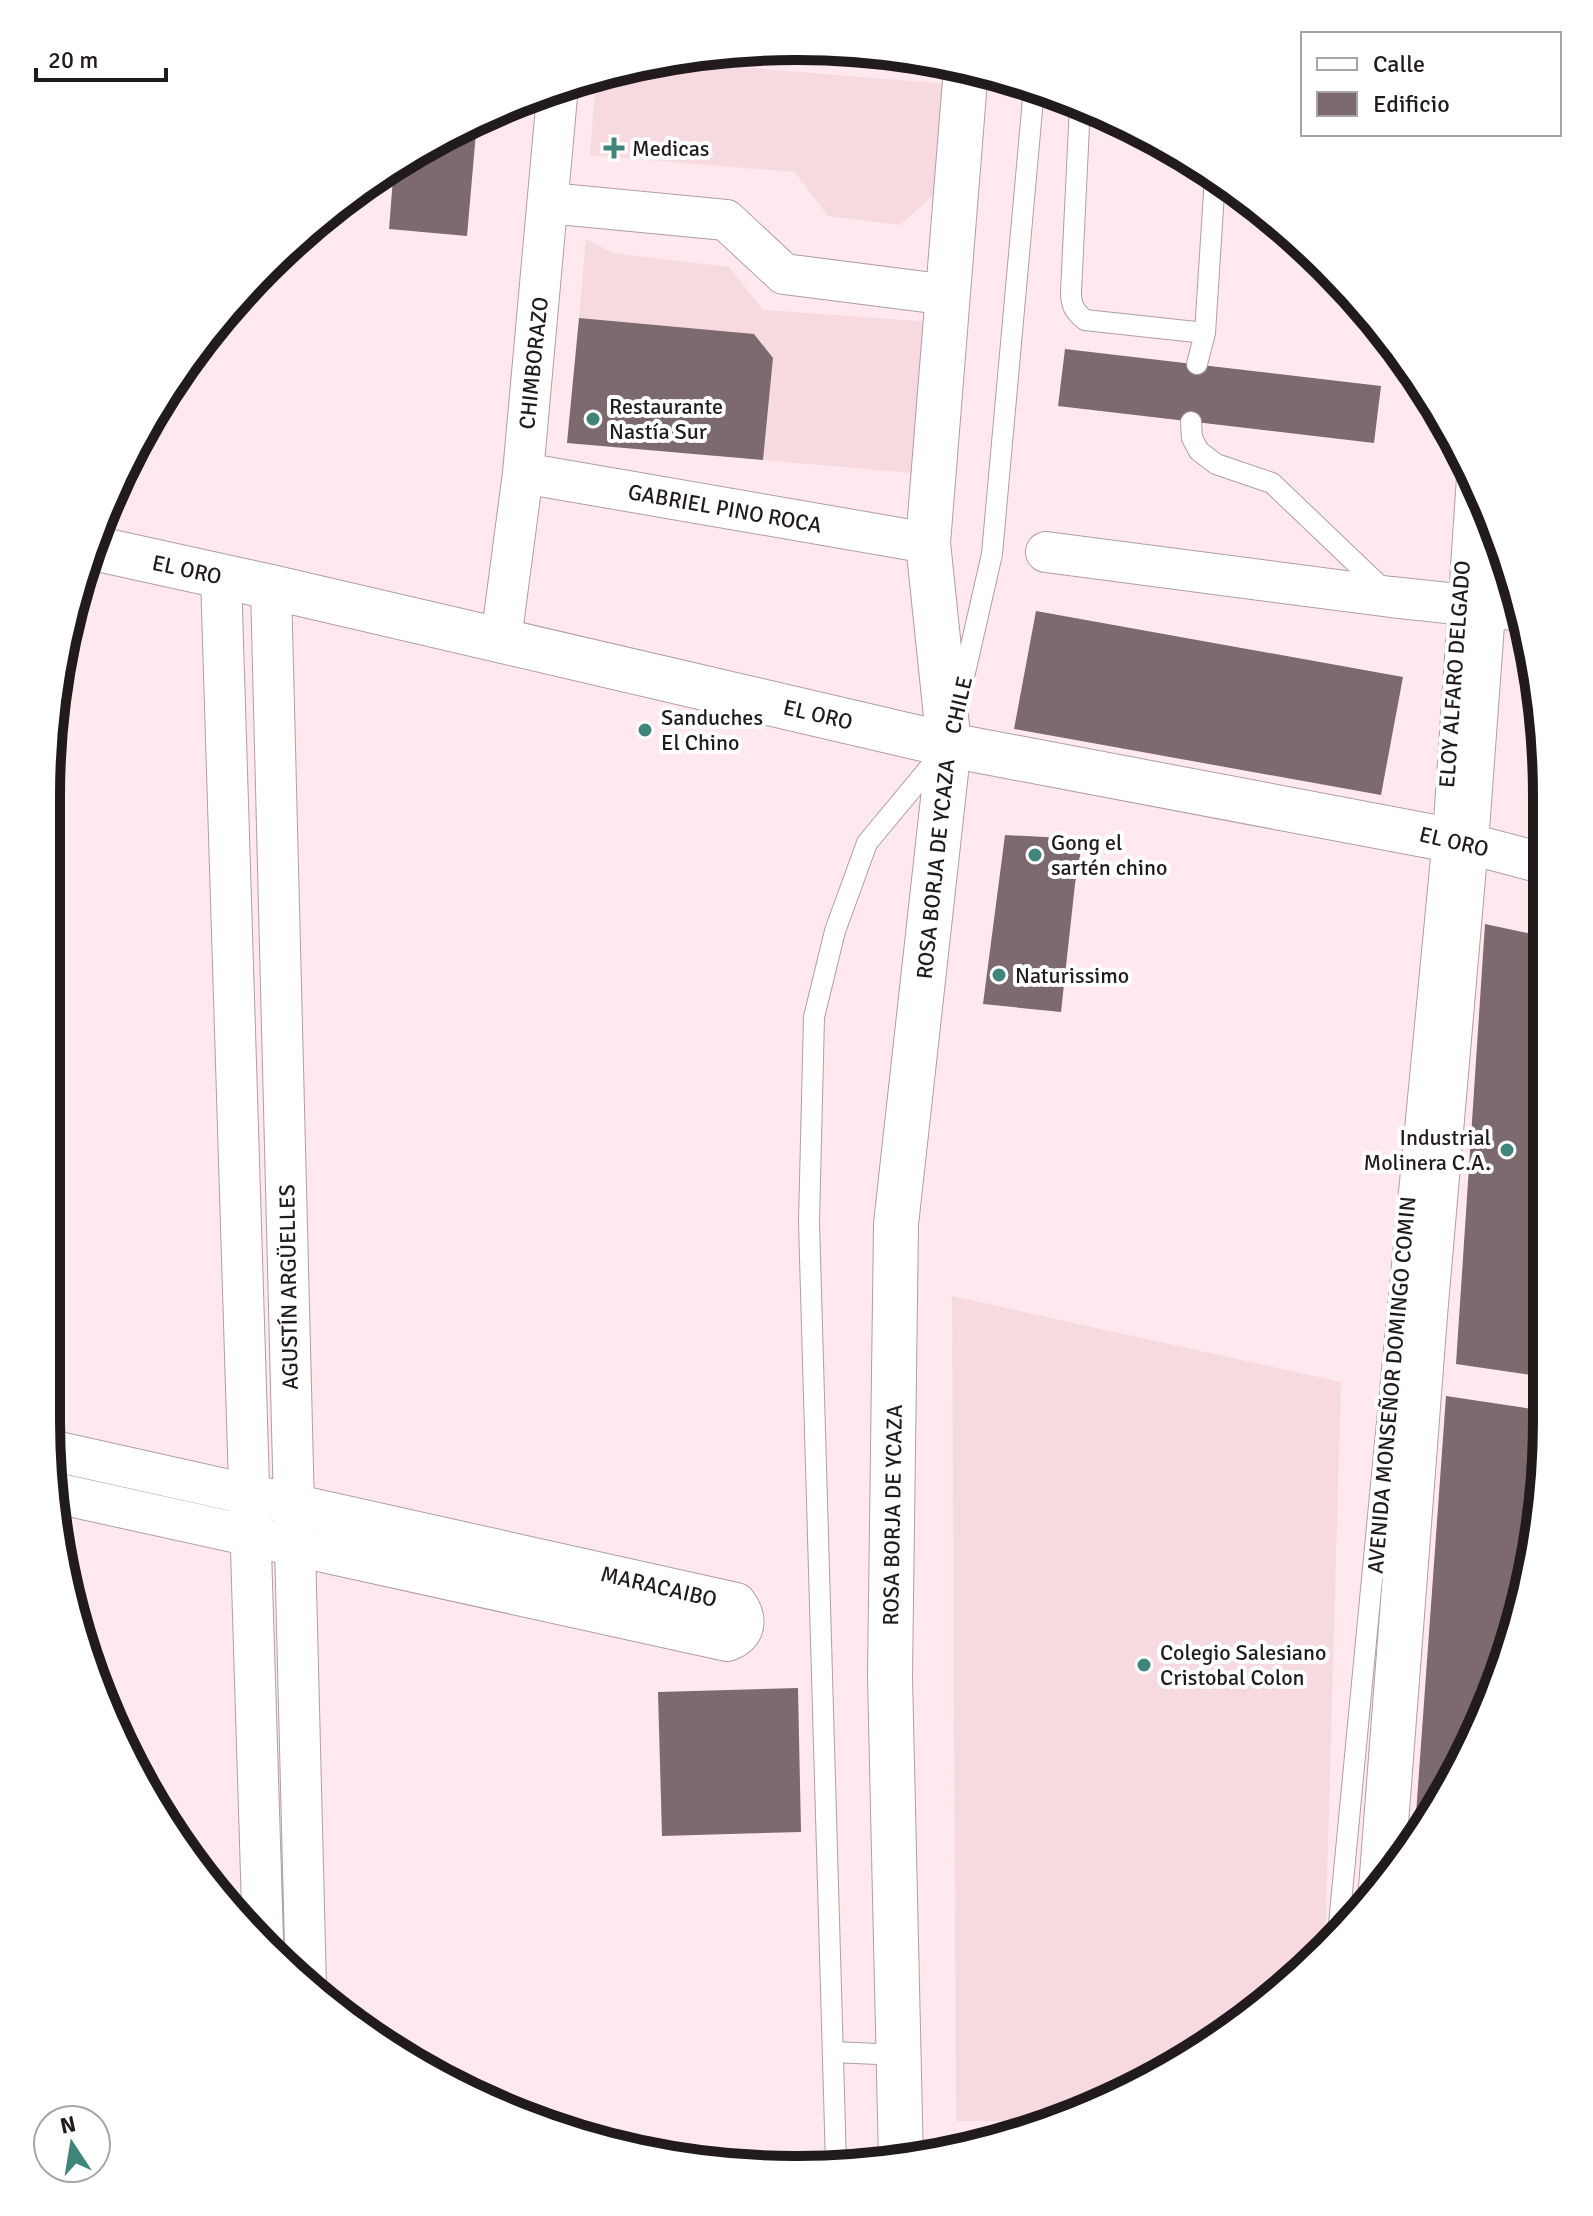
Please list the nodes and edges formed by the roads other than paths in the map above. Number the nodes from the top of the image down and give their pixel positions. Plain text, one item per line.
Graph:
1 (965, 80) edge
2 (1033, 99) edge
3 (557, 100) edge
4 (1079, 117) edge
5 (1214, 190) edge
6 (549, 203) junction
7 (949, 295) junction
8 (1205, 333) junction
9 (1197, 364) dead end
10 (1191, 422) dead end
11 (523, 473) junction
12 (1473, 507) edge
13 (928, 543) junction
14 (1488, 545) edge
15 (103, 550) edge
16 (1046, 552) dead end
17 (221, 576) junction
18 (271, 587) junction
19 (1391, 597) junction
20 (1485, 607) edge
21 (501, 640) junction
22 (949, 745) junction
23 (1455, 840) junction
24 (1533, 861) edge
25 (282, 1029) junction
26 (235, 1030) junction
27 (61, 1453) edge
28 (64, 1495) edge
29 (250, 1496) junction
30 (294, 1505) junction
31 (249, 1536) junction
32 (294, 1546) junction
33 (1383, 1866) edge
34 (1340, 1916) edge
35 (263, 1926) edge
36 (299, 1962) edge
37 (833, 2052) junction
38 (900, 2055) junction
39 (901, 2149) edge
40 (836, 2154) edge

1 - 7 main road, CHILE
2 - 22 lane, CHILE
3 - 6 street, CHIMBORAZO
4 - 8 lane
5 - 8 lane
6 - 7 street
6 - 11 street, CHIMBORAZO
7 - 13 main road, CHILE
8 - 9 lane
10 - 19 lane
11 - 13 street, GABRIEL PINO ROCA
11 - 21 street, CHIMBORAZO
12 - 20 lane, ELOY ALFARO DELGADO
13 - 22 main road, CHILE
14 - 20 main road, ELOY ALFARO DELGADO
15 - 17 main road, EL ORO
16 - 19 street
17 - 18 main road, EL ORO
17 - 26 street, AGUSTÍN ARGÜELLES
18 - 21 main road, EL ORO
18 - 25 street, AGUSTÍN ARGÜELLES
19 - 20 street
20 - 23 main road, ELOY ALFARO DELGADO
21 - 22 main road, EL ORO
22 - 23 main road, EL ORO
22 - 37 lane, ROSA BORJA DE YCAZA
22 - 38 main road, ROSA BORJA DE YCAZA
23 - 24 street, EL ORO
23 - 33 main road, AVENIDA MONSEÑOR DOMINGO COMIN
23 - 34 lane, AVENIDA MONSEÑOR DOMINGO COMIN
25 - 26 street
25 - 30 street, AGUSTÍN ARGÜELLES
26 - 29 street, AGUSTÍN ARGÜELLES
27 - 29 street, MARACAIBO
28 - 31 street, MARACAIBO
29 - 30 street, MARACAIBO
29 - 31 street, AGUSTÍN ARGÜELLES
30 - 32 street, AGUSTÍN ARGÜELLES
30 - 32 street, MARACAIBO
31 - 32 street, MARACAIBO
31 - 35 street, AGUSTÍN ARGÜELLES
32 - 36 street, AGUSTÍN ARGÜELLES
37 - 38 lane
37 - 40 lane, ROSA BORJA DE YCAZA
38 - 39 main road, ROSA BORJA DE YCAZA

